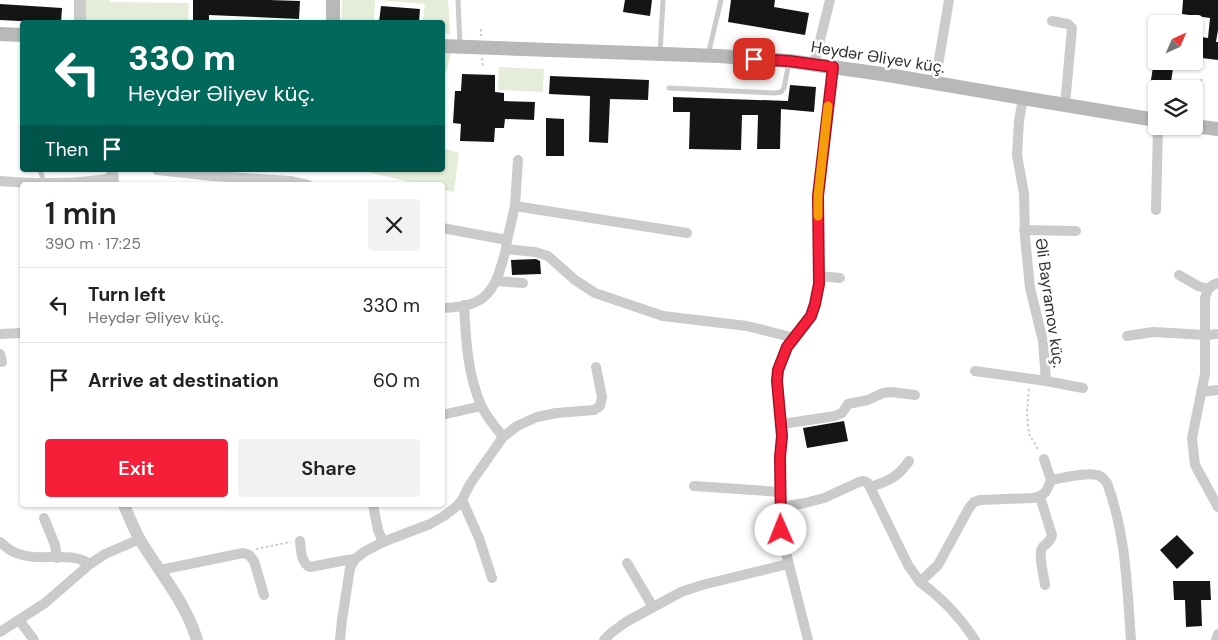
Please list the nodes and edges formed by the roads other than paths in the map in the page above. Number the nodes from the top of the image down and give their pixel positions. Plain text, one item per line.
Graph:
1 (80, 0) edge
2 (333, 0) edge
3 (458, 0) edge
4 (663, 0) edge
5 (721, 0) edge
6 (830, 0) edge
7 (949, 0) edge
8 (80, 20) edge
9 (333, 20) edge
10 (1052, 21) dead end
11 (0, 34) edge
12 (20, 35) edge
13 (445, 46) edge
14 (460, 47) junction
15 (660, 54) junction
16 (708, 56) junction
17 (789, 61) junction
18 (814, 64) junction
19 (833, 67) junction
20 (935, 83) junction
21 (669, 88) dead end
22 (1023, 98) junction
23 (1065, 105) junction
24 (1148, 119) edge
25 (1203, 128) edge
26 (1218, 130) edge
27 (1158, 135) edge
28 (518, 160) dead end
29 (175, 172) edge
30 (254, 177) edge
31 (112, 178) edge
32 (0, 181) edge
33 (20, 182) edge
34 (86, 182) edge
35 (294, 182) edge
36 (514, 206) junction
37 (1156, 210) dead end
38 (445, 229) edge
39 (1024, 230) junction
40 (1076, 231) dead end
41 (687, 233) dead end
42 (506, 245) junction
43 (1179, 274) dead end
44 (818, 276) junction
45 (840, 278) dead end
46 (496, 280) junction
47 (1218, 283) edge
48 (523, 284) dead end
49 (1208, 289) junction
50 (464, 305) junction
51 (445, 308) edge
52 (20, 333) edge
53 (0, 334) edge
54 (1218, 334) edge
55 (1127, 336) dead end
56 (1206, 336) junction
57 (795, 338) junction
58 (596, 367) dead end
59 (975, 371) dead end
60 (1046, 381) junction
61 (1084, 388) dead end
62 (1218, 390) edge
63 (1202, 392) junction
64 (914, 395) dead end
65 (481, 406) junction
66 (445, 414) edge
67 (782, 424) junction
68 (503, 437) junction
69 (1044, 460) road end
70 (909, 461) dead end
71 (1051, 480) junction
72 (694, 486) dead end
73 (871, 487) junction
74 (781, 492) junction
75 (1040, 497) junction
76 (462, 500) junction
77 (125, 507) edge
78 (373, 507) edge
79 (781, 507) junction
80 (1218, 507) edge
81 (44, 518) dead end
82 (140, 539) junction
83 (300, 541) road end
84 (0, 542) edge
85 (383, 542) junction
86 (57, 558) junction
87 (356, 559) junction
88 (627, 563) dead end
89 (90, 564) junction
90 (788, 564) junction
91 (160, 570) junction
92 (492, 578) dead end
93 (920, 582) junction
94 (1045, 585) dead end
95 (264, 595) dead end
96 (653, 607) junction
97 (19, 620) junction
98 (0, 632) edge
99 (1218, 634) edge
100 (34, 640) edge
101 (197, 640) edge
102 (340, 640) edge
103 (604, 640) edge
104 (808, 640) edge
105 (975, 640) edge
106 (1131, 640) edge
107 (1216, 640) edge

1 - 8 street
2 - 9 main road
3 - 14 lane
4 - 15 lane
5 - 16 lane
6 - 18 street
7 - 20 street
10 - 23 street
11 - 12 main road
13 - 14 main road, Heydər Əliyev küç.
14 - 15 main road, Heydər Əliyev küç.
15 - 16 main road, Heydər Əliyev küç.
16 - 17 main road, Heydər Əliyev küç.
17 - 18 main road, Heydər Əliyev küç.
17 - 21 lane
18 - 19 main road, Heydər Əliyev küç.
19 - 20 main road, Heydər Əliyev küç.
19 - 44 street
20 - 22 main road, Heydər Əliyev küç.
22 - 23 main road, Heydər Əliyev küç.
22 - 39 street, Əli Bayramov küç.
23 - 24 main road, Heydər Əliyev küç.
25 - 26 main road
27 - 37 street
28 - 36 street
29 - 30 street
30 - 35 street
31 - 34 street
32 - 33 street
36 - 41 street
36 - 42 street
38 - 42 street
39 - 40 street
39 - 60 street, Əli Bayramov küç.
42 - 46 street
42 - 57 street
43 - 49 street
44 - 45 street
44 - 57 street
46 - 48 street
46 - 50 street
47 - 49 street
49 - 56 street
50 - 51 street
50 - 65 street
52 - 53 street
54 - 56 street
55 - 56 street
56 - 63 street
57 - 67 street
58 - 68 street
59 - 60 street, Əli Bayramov küç.
60 - 61 street
62 - 63 street
63 - 80 street
64 - 67 street
65 - 66 street
65 - 68 street
67 - 74 street
68 - 76 street
69 - 71 street
70 - 73 street
71 - 75 street
71 - 106 street
72 - 74 street
73 - 79 street
73 - 93 street
74 - 79 street
75 - 93 street
75 - 94 street
76 - 85 street
76 - 92 street
77 - 82 street
78 - 85 street
79 - 90 street
81 - 86 street
82 - 89 street
82 - 91 street
83 - 87 street
84 - 86 street
85 - 87 street
86 - 89 street
87 - 102 street
88 - 96 street
89 - 97 street
90 - 96 street
90 - 104 street
91 - 95 street
91 - 101 street
93 - 105 street
96 - 103 street
97 - 98 street
97 - 100 street
99 - 107 street

